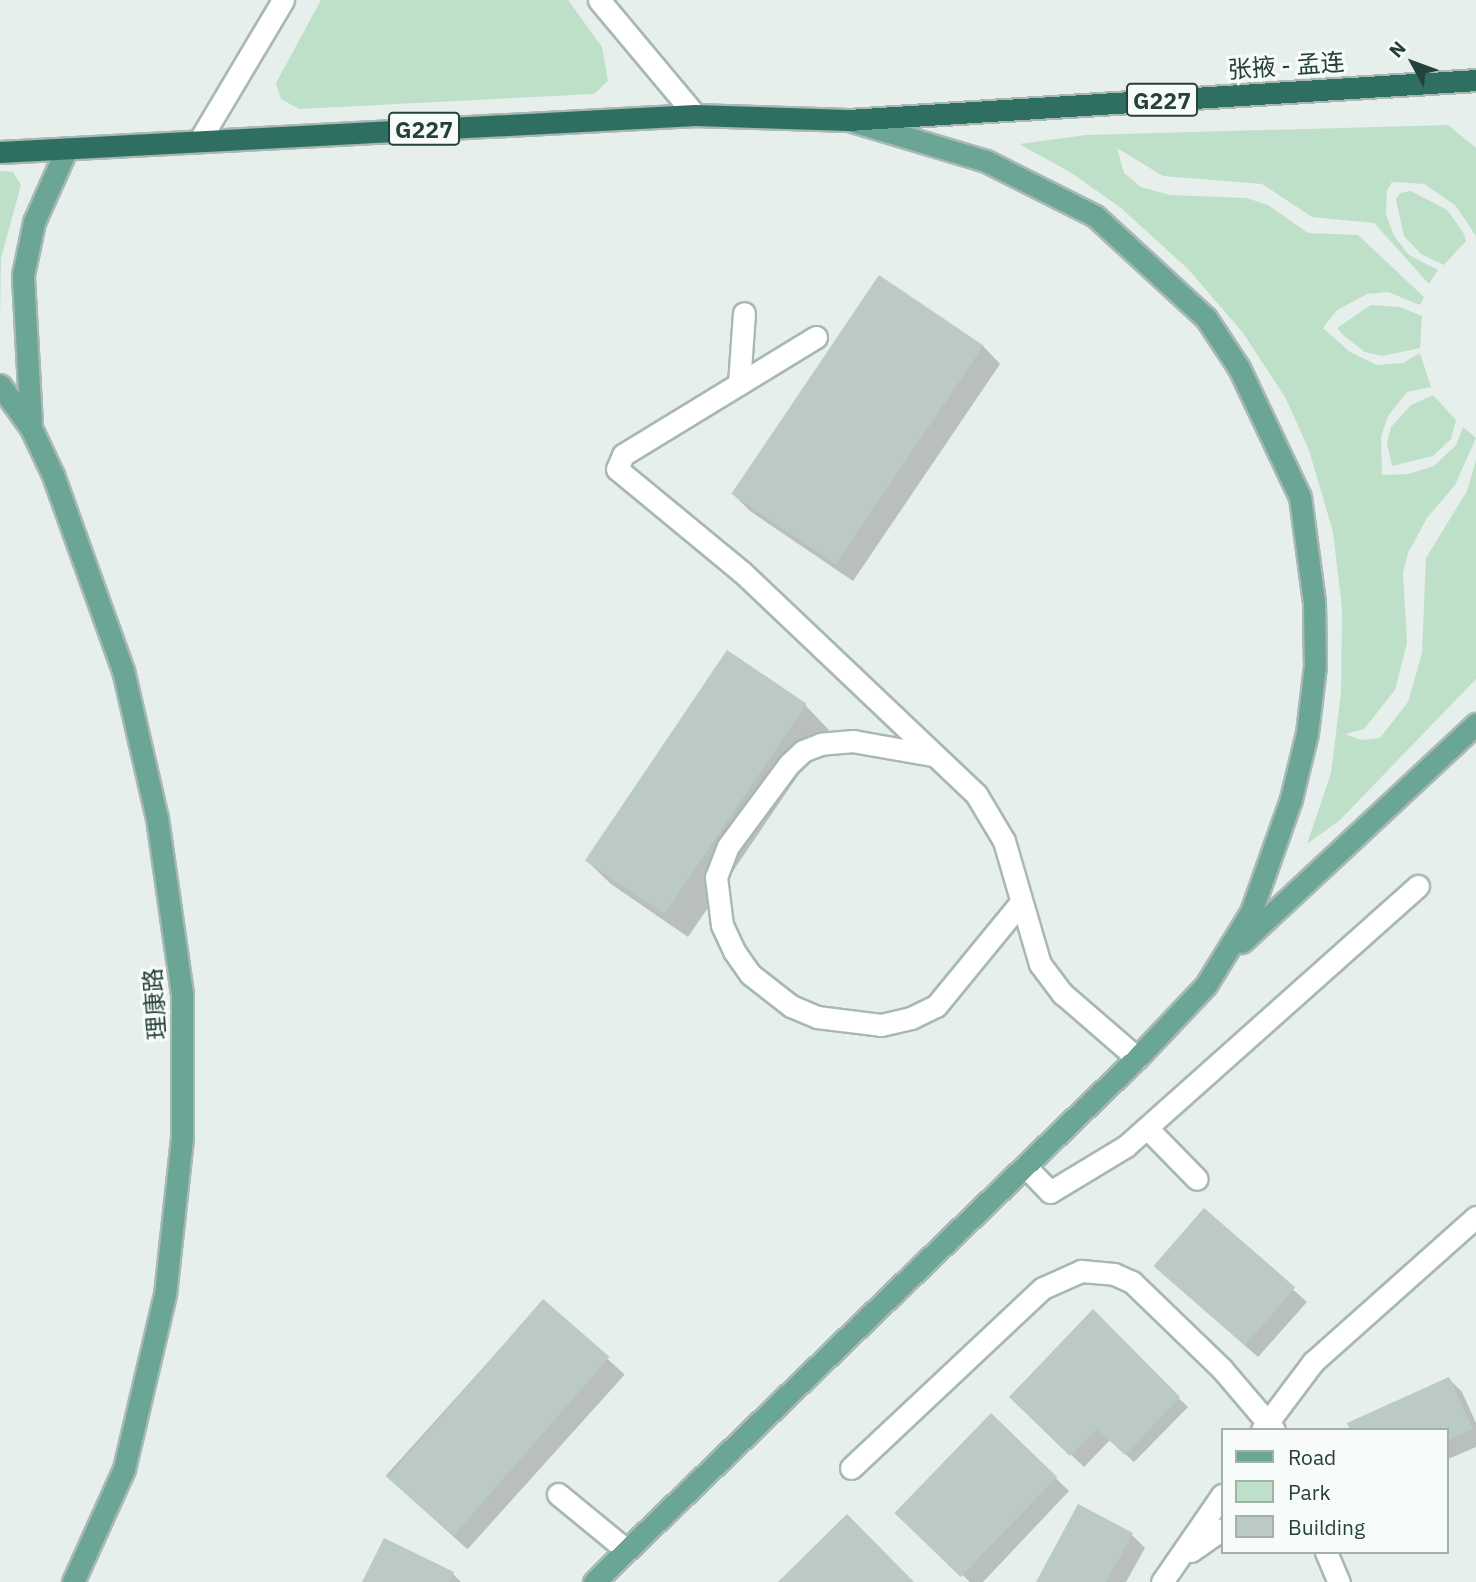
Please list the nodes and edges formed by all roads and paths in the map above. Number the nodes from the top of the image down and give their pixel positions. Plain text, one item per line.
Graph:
1 (283, 0) edge
2 (599, 0) edge
3 (1476, 80) edge
4 (695, 115) junction
5 (848, 120) junction
6 (199, 141) junction
7 (67, 148) junction
8 (0, 152) edge
9 (744, 313) dead end
10 (816, 337) dead end
11 (739, 384) junction
12 (0, 385) edge
13 (32, 428) junction
14 (1476, 724) edge
15 (934, 756) junction
16 (1418, 886) dead end
17 (1021, 902) junction
18 (1226, 957) junction
19 (1137, 1058) junction
20 (1147, 1128) junction
21 (1025, 1166) junction
22 (1197, 1180) dead end
23 (1476, 1217) edge
24 (1268, 1426) edge
25 (851, 1468) dead end
26 (558, 1494) dead end
27 (1220, 1498) edge
28 (1220, 1530) edge
29 (625, 1549) junction
30 (1178, 1560) junction
31 (604, 1578) edge
32 (73, 1582) edge
33 (1161, 1582) edge

1 - 6 street
2 - 4 street
3 - 5 highway, 张掖 - 孟连 / G227
4 - 5 highway, G227
4 - 6 highway, G227
5 - 18 main road
6 - 7 highway, G227
7 - 8 highway, G227
7 - 13 main road, 理康路
9 - 11 street
10 - 11 street
11 - 15 street
12 - 13 main road, 理康路
13 - 32 main road, 理康路
14 - 18 main road
15 - 17 street
15 - 17 street
16 - 20 street
17 - 19 street
18 - 19 main road
19 - 21 main road
20 - 21 street
20 - 22 street
21 - 29 main road
23 - 24 street
24 - 25 street
26 - 29 street
27 - 30 street
28 - 30 street
29 - 31 main road
30 - 33 street

